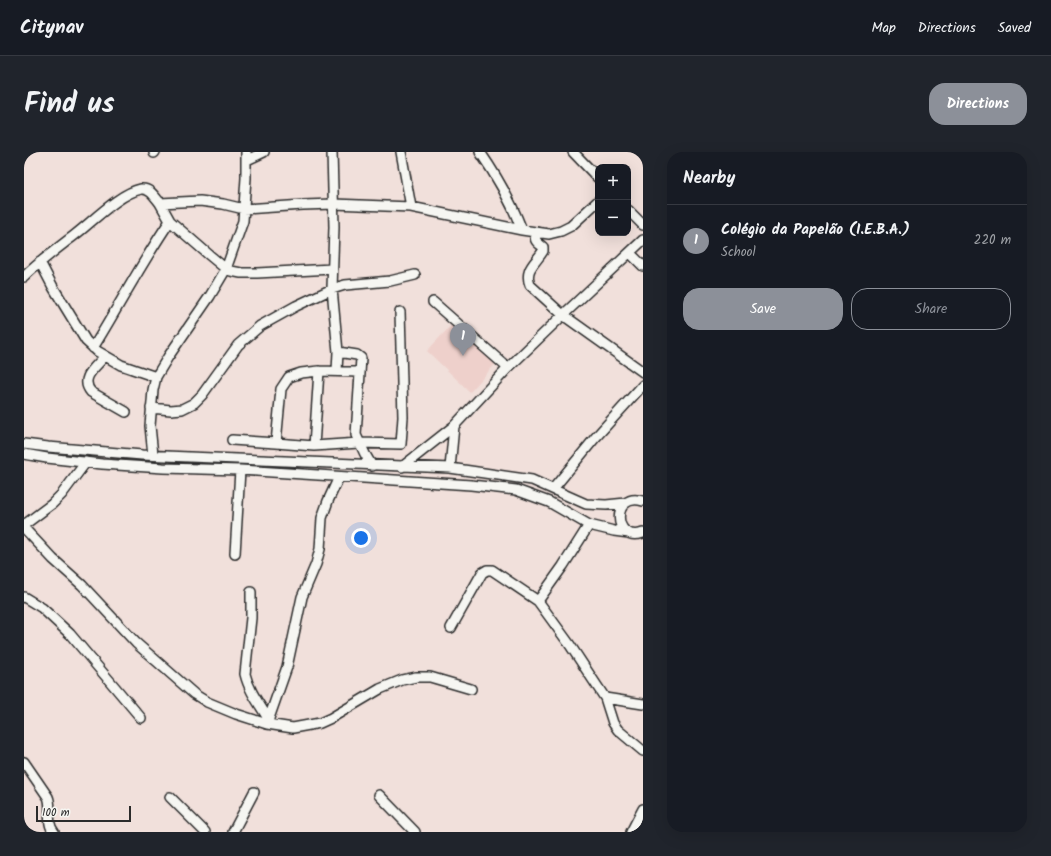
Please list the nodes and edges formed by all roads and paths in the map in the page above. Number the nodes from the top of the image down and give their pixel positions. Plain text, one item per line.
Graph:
1 (264, 152) edge
2 (332, 152) edge
3 (401, 152) edge
4 (480, 152) edge
5 (573, 152) edge
6 (247, 156) edge
7 (595, 175) edge
8 (160, 203) junction
9 (334, 204) junction
10 (595, 204) edge
11 (410, 207) junction
12 (244, 209) junction
13 (631, 213) edge
14 (170, 222) junction
15 (643, 225) edge
16 (522, 230) junction
17 (537, 232) junction
18 (643, 240) edge
19 (630, 253) junction
20 (40, 262) junction
21 (643, 266) edge
22 (226, 269) junction
23 (332, 269) junction
24 (415, 275) dead end
25 (24, 277) edge
26 (332, 289) junction
27 (433, 302) dead end
28 (400, 312) dead end
29 (563, 315) junction
30 (93, 348) junction
31 (338, 352) junction
32 (106, 356) junction
33 (508, 368) junction
34 (318, 371) junction
35 (337, 372) junction
36 (360, 372) junction
37 (643, 372) edge
38 (156, 377) junction
39 (643, 385) edge
40 (151, 408) junction
41 (126, 412) dead end
42 (454, 426) junction
43 (232, 440) dead end
44 (276, 443) junction
45 (359, 443) junction
46 (24, 444) edge
47 (314, 446) junction
48 (24, 454) edge
49 (154, 455) junction
50 (86, 462) junction
51 (372, 466) junction
52 (402, 467) junction
53 (450, 468) junction
54 (240, 470) junction
55 (339, 477) junction
56 (553, 489) junction
57 (643, 501) edge
58 (626, 503) junction
59 (24, 525) edge
60 (589, 525) junction
61 (24, 528) edge
62 (629, 533) junction
63 (643, 533) edge
64 (236, 554) dead end
65 (251, 592) dead end
66 (24, 597) edge
67 (538, 601) junction
68 (451, 628) dead end
69 (471, 689) dead end
70 (605, 698) junction
71 (643, 704) edge
72 (141, 718) dead end
73 (268, 722) junction
74 (643, 751) edge
75 (24, 762) edge
76 (254, 792) dead end
77 (378, 794) dead end
78 (170, 797) dead end
79 (643, 809) edge
80 (54, 832) edge
81 (205, 832) edge
82 (233, 832) edge
83 (415, 832) edge
84 (631, 832) edge

1 - 6 street
2 - 9 street
3 - 11 street
4 - 16 street
5 - 7 street
6 - 12 street
8 - 12 street
8 - 14 street
8 - 20 street
9 - 11 street
9 - 12 street
9 - 23 street
10 - 17 street
11 - 16 street
12 - 22 street
13 - 15 street
14 - 22 street
14 - 30 street
16 - 17 street
17 - 29 street
18 - 19 street
19 - 21 street
19 - 29 street
20 - 25 street
20 - 30 street
22 - 23 street
22 - 38 street
23 - 26 street
24 - 26 street
26 - 31 street
26 - 40 street
27 - 33 street
28 - 45 street
29 - 33 street
29 - 37 street
30 - 32 street
31 - 35 street
31 - 36 street
32 - 38 street
32 - 41 street
33 - 42 street
34 - 35 street
34 - 44 street
34 - 47 street
35 - 36 street
36 - 45 street
38 - 40 street
39 - 56 street
40 - 49 street
42 - 52 street
42 - 53 street
43 - 44 street
44 - 47 street
45 - 47 street
45 - 51 street
46 - 49 street
48 - 50 street
49 - 51 street
50 - 54 street
50 - 59 street
51 - 52 street
52 - 53 street
53 - 56 street
54 - 55 street
54 - 64 street
55 - 60 street
55 - 73 street
56 - 58 street
57 - 58 street
58 - 62 street
60 - 62 street
60 - 67 street
61 - 73 street
62 - 63 street
65 - 73 street
66 - 72 street
67 - 68 street
67 - 70 street
69 - 73 street
70 - 71 street
70 - 74 street
75 - 80 street
76 - 82 street
77 - 83 street
78 - 81 street
79 - 84 street

